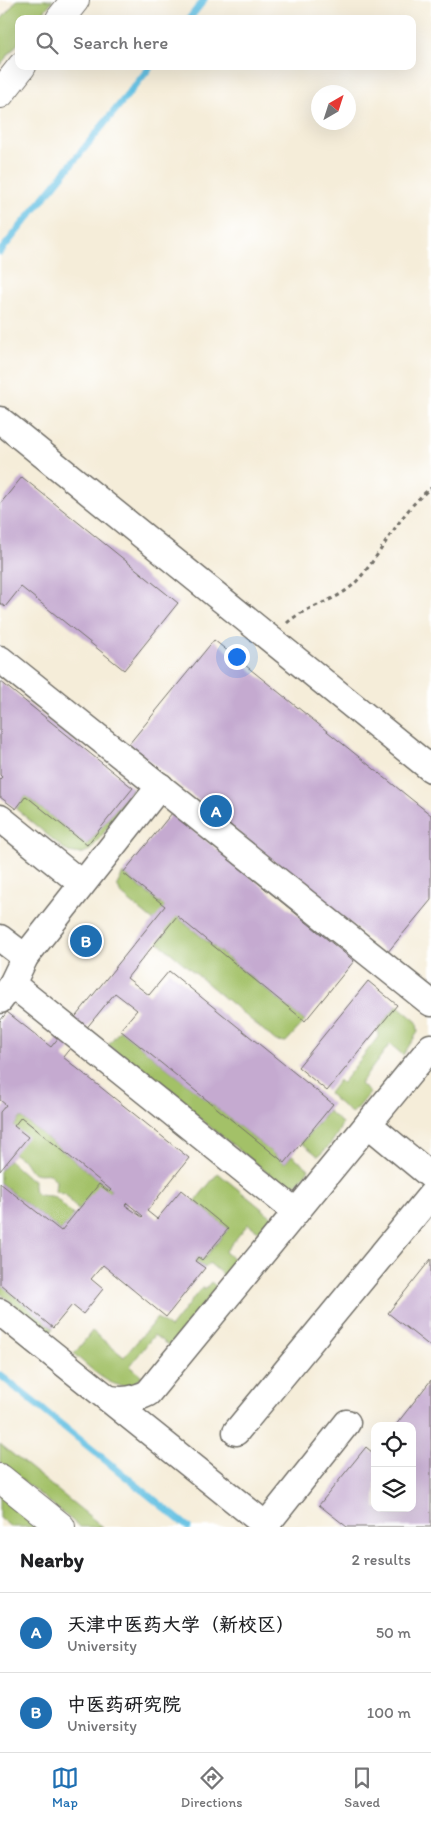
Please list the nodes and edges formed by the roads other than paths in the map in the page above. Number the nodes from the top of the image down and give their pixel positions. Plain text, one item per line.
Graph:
1 (75, 0) edge
2 (63, 15) edge
3 (19, 70) edge
4 (0, 94) edge
5 (0, 420) edge
6 (0, 658) edge
7 (431, 769) edge
8 (160, 786) junction
9 (0, 818) edge
10 (82, 884) junction
11 (0, 938) edge
12 (24, 957) junction
13 (6, 992) edge
14 (431, 1003) edge
15 (431, 1047) edge
16 (368, 1124) junction
17 (431, 1176) edge
18 (431, 1195) edge
19 (296, 1212) junction
20 (0, 1312) edge
21 (148, 1393) junction
22 (109, 1399) junction
23 (346, 1423) dead end
24 (149, 1432) junction
25 (236, 1432) dead end
26 (0, 1478) edge
27 (267, 1526) edge
28 (61, 1527) edge

1 - 2 main road
3 - 4 main road
5 - 7 lane
6 - 8 lane
8 - 10 lane
8 - 14 lane
9 - 10 lane
10 - 12 lane
11 - 12 lane
12 - 13 lane
13 - 19 lane
15 - 16 lane
16 - 17 lane
16 - 19 lane
18 - 25 lane
19 - 21 lane
20 - 22 lane
21 - 22 lane
21 - 24 lane
22 - 24 lane
23 - 27 lane
24 - 27 lane
26 - 28 main road

